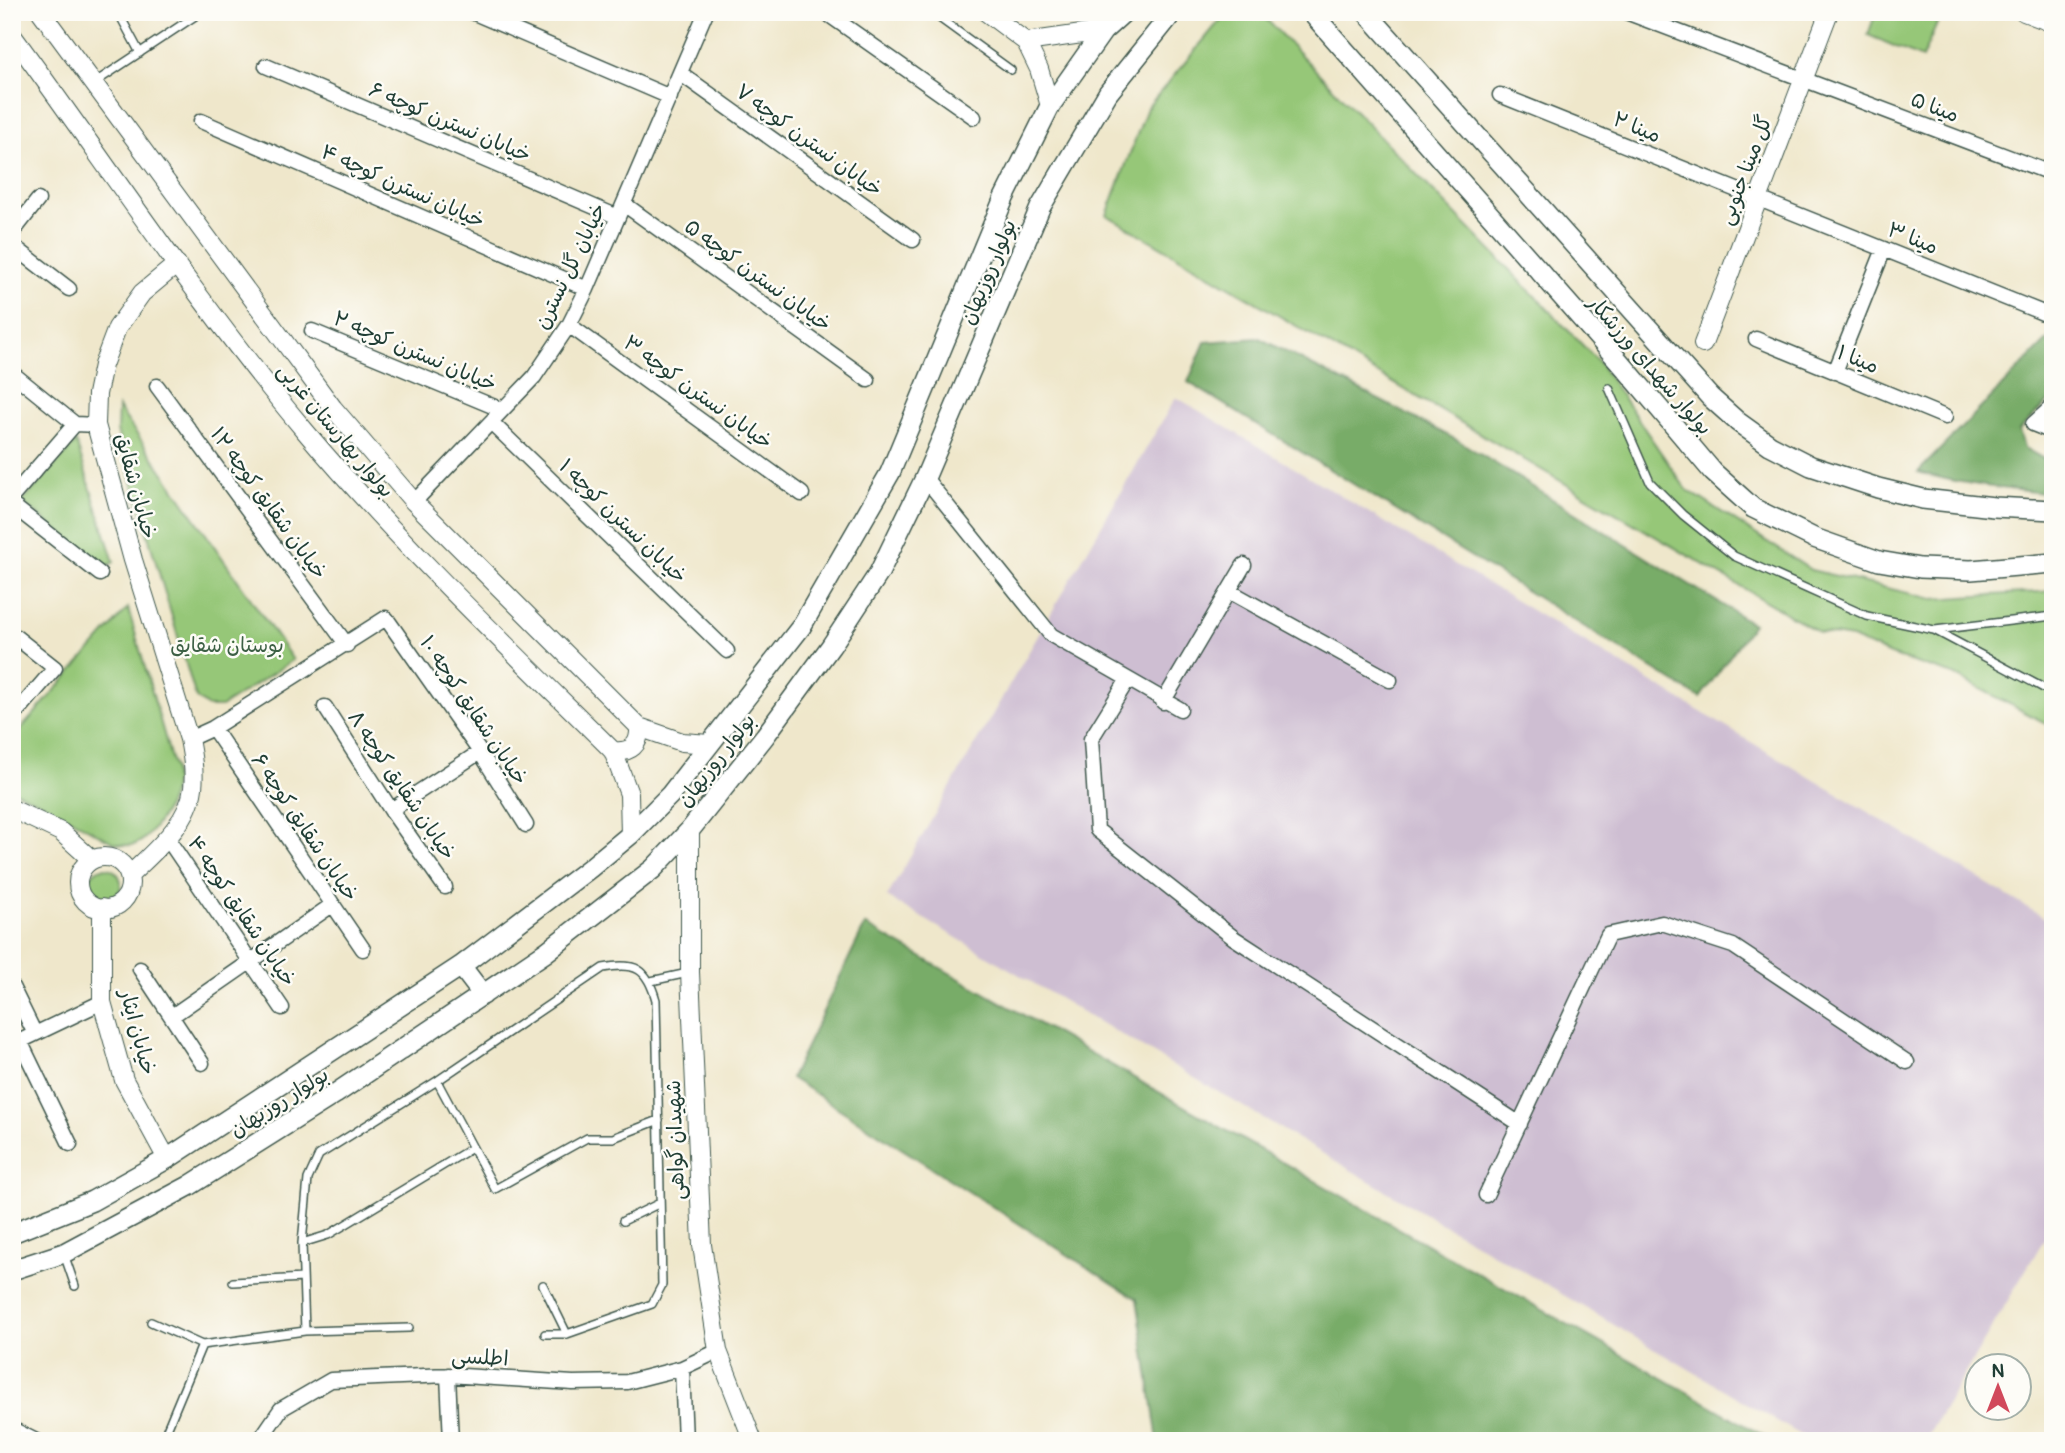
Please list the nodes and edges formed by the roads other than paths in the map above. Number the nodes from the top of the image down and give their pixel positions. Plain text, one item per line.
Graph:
1 (41, 12) edge
2 (118, 12) edge
3 (201, 12) edge
4 (472, 12) edge
5 (706, 12) edge
6 (825, 12) edge
7 (930, 12) edge
8 (986, 12) edge
9 (1124, 12) edge
10 (1173, 12) edge
11 (1311, 12) edge
12 (1366, 12) edge
13 (1626, 12) edge
14 (1829, 12) edge
15 (2024, 12) edge
16 (2053, 23) edge
17 (1103, 31) junction
18 (12, 35) edge
19 (1026, 42) junction
20 (140, 53) junction
21 (266, 66) dead end
22 (1011, 70) dead end
23 (680, 73) junction
24 (1803, 79) junction
25 (94, 84) junction
26 (1500, 95) dead end
27 (670, 97) junction
28 (1050, 106) junction
29 (974, 117) dead end
30 (201, 121) dead end
31 (2053, 174) edge
32 (1758, 198) junction
33 (38, 201) dead end
34 (621, 210) junction
35 (12, 233) edge
36 (913, 240) dead end
37 (12, 245) edge
38 (1884, 249) junction
39 (177, 264) junction
40 (69, 289) dead end
41 (587, 289) junction
42 (2053, 317) edge
43 (569, 325) junction
44 (312, 331) dead end
45 (1756, 339) dead end
46 (1703, 344) dead end
47 (1835, 372) junction
48 (12, 373) edge
49 (868, 380) dead end
50 (157, 386) dead end
51 (1609, 388) dead end
52 (2053, 406) edge
53 (502, 410) junction
54 (1945, 417) dead end
55 (491, 422) junction
56 (75, 424) junction
57 (96, 425) junction
58 (2053, 432) edge
59 (925, 478) junction
60 (802, 494) dead end
61 (12, 497) edge
62 (414, 502) junction
63 (12, 505) edge
64 (2053, 510) edge
65 (2053, 563) edge
66 (1244, 565) dead end
67 (100, 574) dead end
68 (1229, 590) junction
69 (2053, 616) edge
70 (1934, 630) junction
71 (12, 634) edge
72 (346, 645) junction
73 (727, 651) dead end
74 (1390, 680) dead end
75 (1127, 681) junction
76 (2053, 693) edge
77 (1163, 702) junction
78 (325, 707) dead end
79 (1180, 709) dead end
80 (12, 718) edge
81 (639, 727) junction
82 (213, 728) junction
83 (189, 739) junction
84 (710, 744) junction
85 (613, 751) junction
86 (480, 752) junction
87 (12, 809) edge
88 (391, 810) junction
89 (526, 825) dead end
90 (690, 830) junction
91 (630, 835) junction
92 (167, 838) junction
93 (92, 860) junction
94 (129, 876) junction
95 (445, 887) dead end
96 (332, 905) junction
97 (103, 908) junction
98 (363, 949) dead end
99 (250, 962) junction
100 (461, 966) junction
101 (140, 969) dead end
102 (690, 972) junction
103 (651, 981) junction
104 (12, 987) edge
105 (483, 995) junction
106 (102, 1002) junction
107 (282, 1008) dead end
108 (172, 1016) junction
109 (35, 1034) junction
110 (16, 1043) edge
111 (1907, 1062) dead end
112 (202, 1063) dead end
113 (437, 1081) junction
114 (659, 1120) junction
115 (1520, 1124) junction
116 (70, 1144) dead end
117 (472, 1148) junction
118 (167, 1159) junction
119 (1486, 1195) dead end
120 (660, 1203) junction
121 (623, 1221) dead end
122 (12, 1233) edge
123 (302, 1243) junction
124 (64, 1253) junction
125 (12, 1270) edge
126 (303, 1278) junction
127 (233, 1282) dead end
128 (543, 1285) dead end
129 (75, 1286) dead end
130 (151, 1322) dead end
131 (409, 1328) dead end
132 (305, 1331) junction
133 (545, 1334) dead end
134 (567, 1334) junction
135 (202, 1345) junction
136 (718, 1351) junction
137 (682, 1368) junction
138 (449, 1376) junction
139 (12, 1429) edge
140 (167, 1429) dead end
141 (36, 1441) edge
142 (259, 1441) edge
143 (450, 1441) edge
144 (685, 1441) edge
145 (753, 1441) edge

1 - 25 street, بولوار بهارستان غربی
2 - 20 lane
3 - 20 lane
4 - 27 street
5 - 23 street, خیابان گل نسترن
6 - 29 street
7 - 22 lane
8 - 19 street
9 - 17 main road, بولوار روزبهان
10 - 59 main road, بولوار روزبهان
11 - 65 main road, بولوار شهدای ورزشکار
12 - 64 main road, بولوار شهدای ورزشکار
13 - 24 street, مینا ۵
14 - 24 street, گل مینا جنوبی
15 - 16 street
17 - 19 street
17 - 28 main road, بولوار روزبهان
18 - 39 street, بولوار بهارستان غربی
19 - 28 street
20 - 25 lane
21 - 34 street, خیابان نسترن کوچه ۶
23 - 27 street, خیابان گل نسترن
23 - 36 street, خیابان نسترن کوچه ۷
24 - 31 street, مینا ۵
24 - 32 street, گل مینا جنوبی
25 - 62 street, بولوار بهارستان غربی
26 - 32 street, مینا ۲
27 - 34 street, خیابان گل نسترن
28 - 84 main road, بولوار روزبهان
30 - 41 street, خیابان نسترن کوچه ۴
32 - 38 street, مینا ۳
32 - 46 street, گل مینا جنوبی
33 - 35 street
34 - 41 street, خیابان گل نسترن
34 - 49 street, خیابان نسترن کوچه ۵
37 - 40 street
38 - 42 street, مینا ۳
38 - 47 street
39 - 57 street, خیابان شقایق
39 - 85 street, بولوار بهارستان غربی
41 - 43 street, خیابان گل نسترن
43 - 53 street, خیابان گل نسترن
43 - 60 street, خیابان نسترن کوچه ۳
44 - 53 street, خیابان نسترن کوچه ۲
45 - 47 street, مینا ۱
47 - 54 street, مینا ۱
48 - 56 street
50 - 72 street, خیابان شقایق کوچه ۱۲
51 - 70 lane
52 - 58 street
53 - 55 street, خیابان گل نسترن
55 - 62 street, خیابان گل نسترن
55 - 73 street, خیابان نسترن کوچه ۱
56 - 57 street
56 - 61 street
57 - 83 street, خیابان شقایق
59 - 75 street
59 - 90 main road, بولوار روزبهان
62 - 81 street, بولوار بهارستان غربی
63 - 67 street
66 - 68 street
68 - 74 street
68 - 77 street
69 - 70 lane
70 - 76 lane
71 - 80 street
72 - 82 street
72 - 86 street, خیابان شقایق کوچه ۱۰
75 - 77 street
75 - 115 street
77 - 79 street
78 - 88 street, خیابان شقایق کوچه ۸
81 - 84 street, بولوار بهارستان غربی
81 - 85 street
82 - 83 street
82 - 96 street, خیابان شقایق کوچه ۶
83 - 92 street, خیابان شقایق
84 - 91 main road, بولوار روزبهان
85 - 91 street, بولوار بهارستان غربی
86 - 88 street
86 - 89 street, خیابان شقایق کوچه ۱۰
87 - 93 street
88 - 95 street, خیابان شقایق کوچه ۸
90 - 102 street, شهیدان گواهی
90 - 105 main road, بولوار روزبهان
91 - 100 main road, بولوار روزبهان
92 - 94 street, خیابان شقایق
92 - 99 street, خیابان شقایق کوچه ۴
93 - 94 street
93 - 97 street
94 - 97 street
96 - 98 street, خیابان شقایق کوچه ۶
96 - 99 street
97 - 106 street, خیابان ایثار
99 - 107 street, خیابان شقایق کوچه ۴
99 - 108 street
100 - 105 main road
100 - 118 main road, بولوار روزبهان
101 - 108 street
102 - 103 lane
102 - 136 street, شهیدان گواهی
103 - 113 lane
103 - 114 lane
104 - 109 street
105 - 124 main road, بولوار روزبهان
106 - 109 street
106 - 118 street, خیابان ایثار
108 - 112 street
109 - 110 street
110 - 116 street
111 - 115 street
113 - 117 lane
113 - 123 lane
114 - 117 lane
114 - 120 lane
115 - 119 street
117 - 123 lane
118 - 122 main road, بولوار روزبهان
120 - 121 lane
120 - 134 lane
123 - 126 lane
124 - 125 main road, بولوار روزبهان
124 - 129 lane
126 - 127 lane
126 - 132 lane
128 - 134 lane
130 - 135 lane
131 - 132 lane
132 - 135 lane
133 - 134 lane
135 - 140 lane
136 - 137 street, اطلسی
136 - 145 street, شهیدان گواهی
137 - 138 street, اطلسی
137 - 144 street
138 - 142 street, اطلسی
138 - 143 street
139 - 141 street

